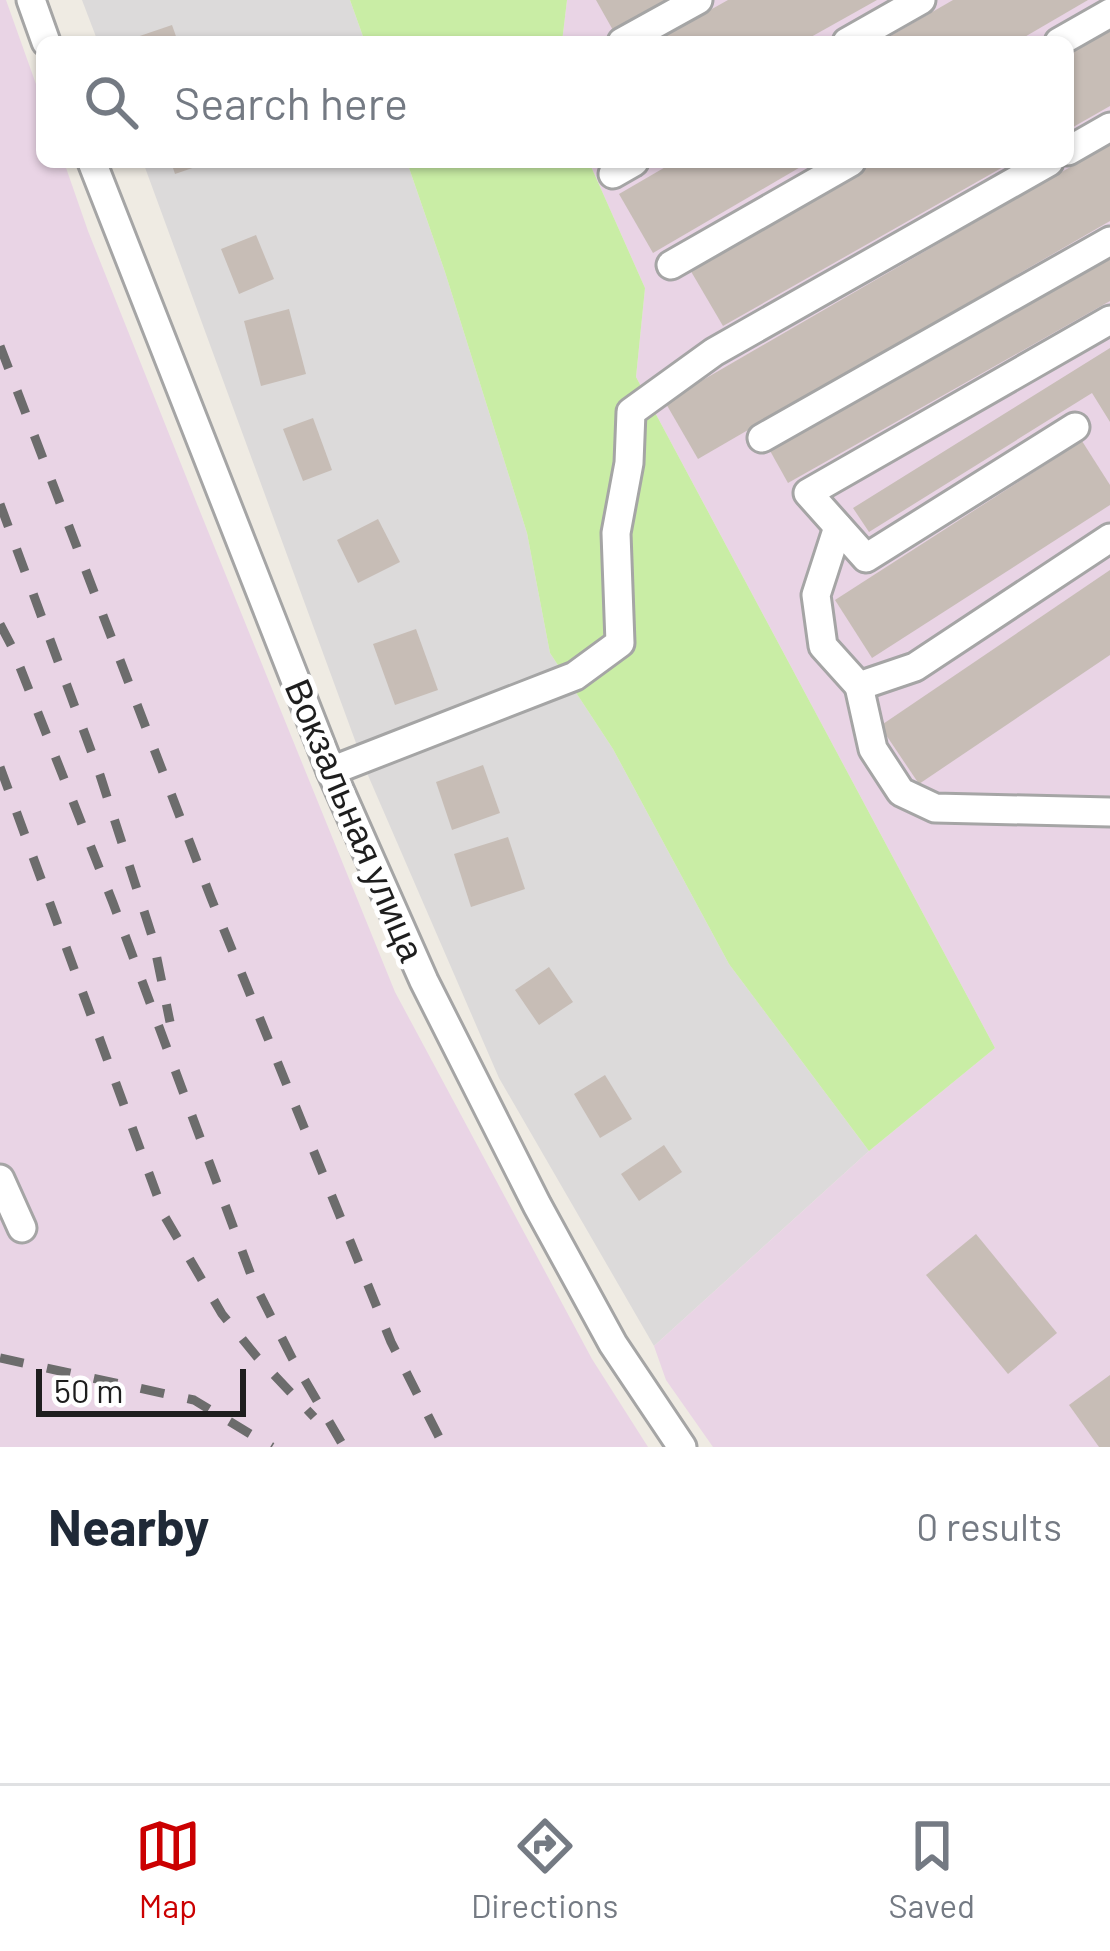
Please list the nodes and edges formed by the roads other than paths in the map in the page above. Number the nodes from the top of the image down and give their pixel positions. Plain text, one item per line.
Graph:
1 (31, 0) edge
2 (698, 0) edge
3 (921, 0) edge
4 (1110, 13) edge
5 (44, 36) edge
6 (633, 36) edge
7 (858, 36) edge
8 (1070, 36) edge
9 (1110, 128) edge
10 (1074, 148) edge
11 (94, 168) edge
12 (841, 168) edge
13 (1038, 168) edge
14 (1110, 242) edge
15 (671, 266) dead end
16 (1110, 320) edge
17 (1075, 427) dead end
18 (762, 438) dead end
19 (838, 526) junction
20 (1110, 538) edge
21 (859, 686) junction
22 (331, 771) junction
23 (1110, 812) edge
24 (0, 1179) edge
25 (22, 1228) dead end
26 (682, 1447) edge

1 - 5 street
2 - 6 street
3 - 7 street
4 - 8 street
9 - 10 street
11 - 22 street, Вокзальная улица
12 - 15 street
13 - 22 street
14 - 18 street
16 - 19 street
17 - 19 street
19 - 21 street
20 - 21 street
21 - 23 street
22 - 26 street, Вокзальная улица
24 - 25 street

